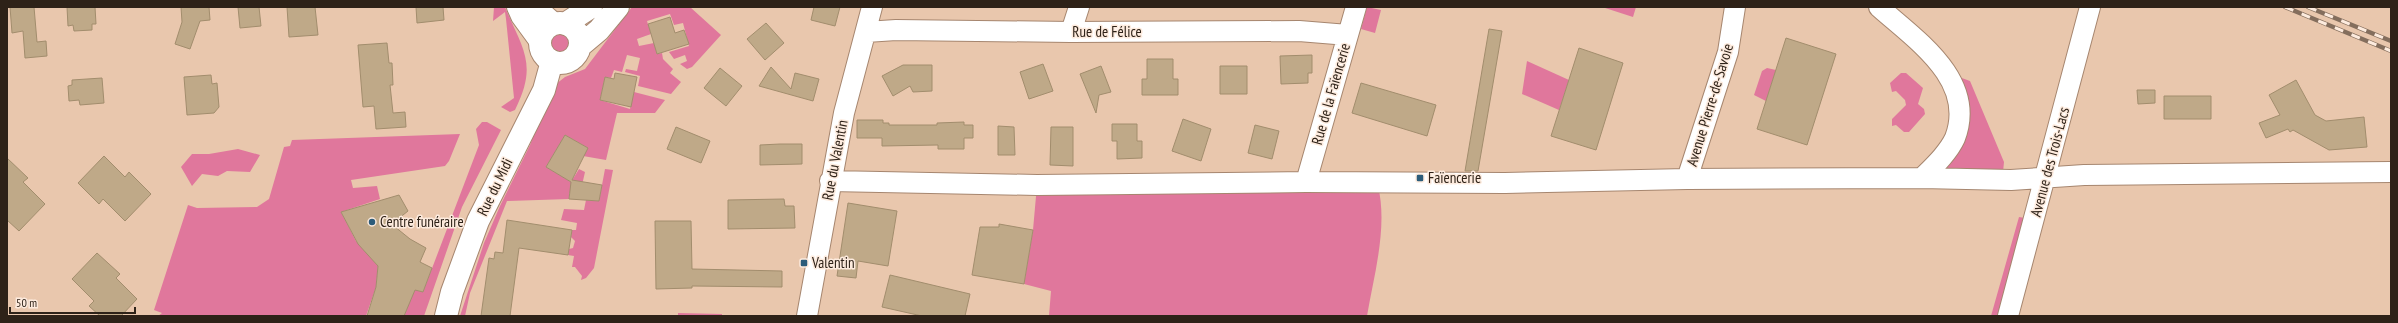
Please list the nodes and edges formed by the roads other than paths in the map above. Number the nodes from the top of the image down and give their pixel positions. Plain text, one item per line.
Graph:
1 (517, 7) edge
2 (536, 7) edge
3 (591, 7) edge
4 (618, 7) edge
5 (872, 7) edge
6 (1079, 7) edge
7 (1356, 7) edge
8 (1735, 7) edge
9 (1879, 7) edge
10 (2090, 7) edge
11 (560, 24) junction
12 (866, 32) junction
13 (1071, 32) junction
14 (1348, 35) junction
15 (540, 42) junction
16 (580, 46) junction
17 (552, 61) junction
18 (2391, 172) edge
19 (1922, 178) junction
20 (2046, 178) junction
21 (1687, 179) junction
22 (830, 181) junction
23 (1306, 182) junction
24 (446, 316) edge
25 (807, 316) edge
26 (2008, 316) edge

1 - 15 street
2 - 11 street
3 - 11 main road
4 - 16 main road
5 - 12 street, Rue du Valentin
6 - 13 street
7 - 14 street, Rue de la Faïencerie
8 - 21 street, Avenue Pierre-de-Savoie
9 - 19 street
10 - 20 street, Avenue des Trois-Lacs
11 - 15 main road
11 - 16 main road
12 - 13 street, Rue de Félice
12 - 22 street, Rue du Valentin
13 - 14 street, Rue de Félice
14 - 23 street, Rue de la Faïencerie
15 - 17 main road
16 - 17 main road
17 - 24 main road, Rue du Midi
18 - 20 street
19 - 20 street
19 - 21 street
20 - 26 street, Avenue des Trois-Lacs
21 - 23 street
22 - 23 street
22 - 25 street, Rue du Valentin

